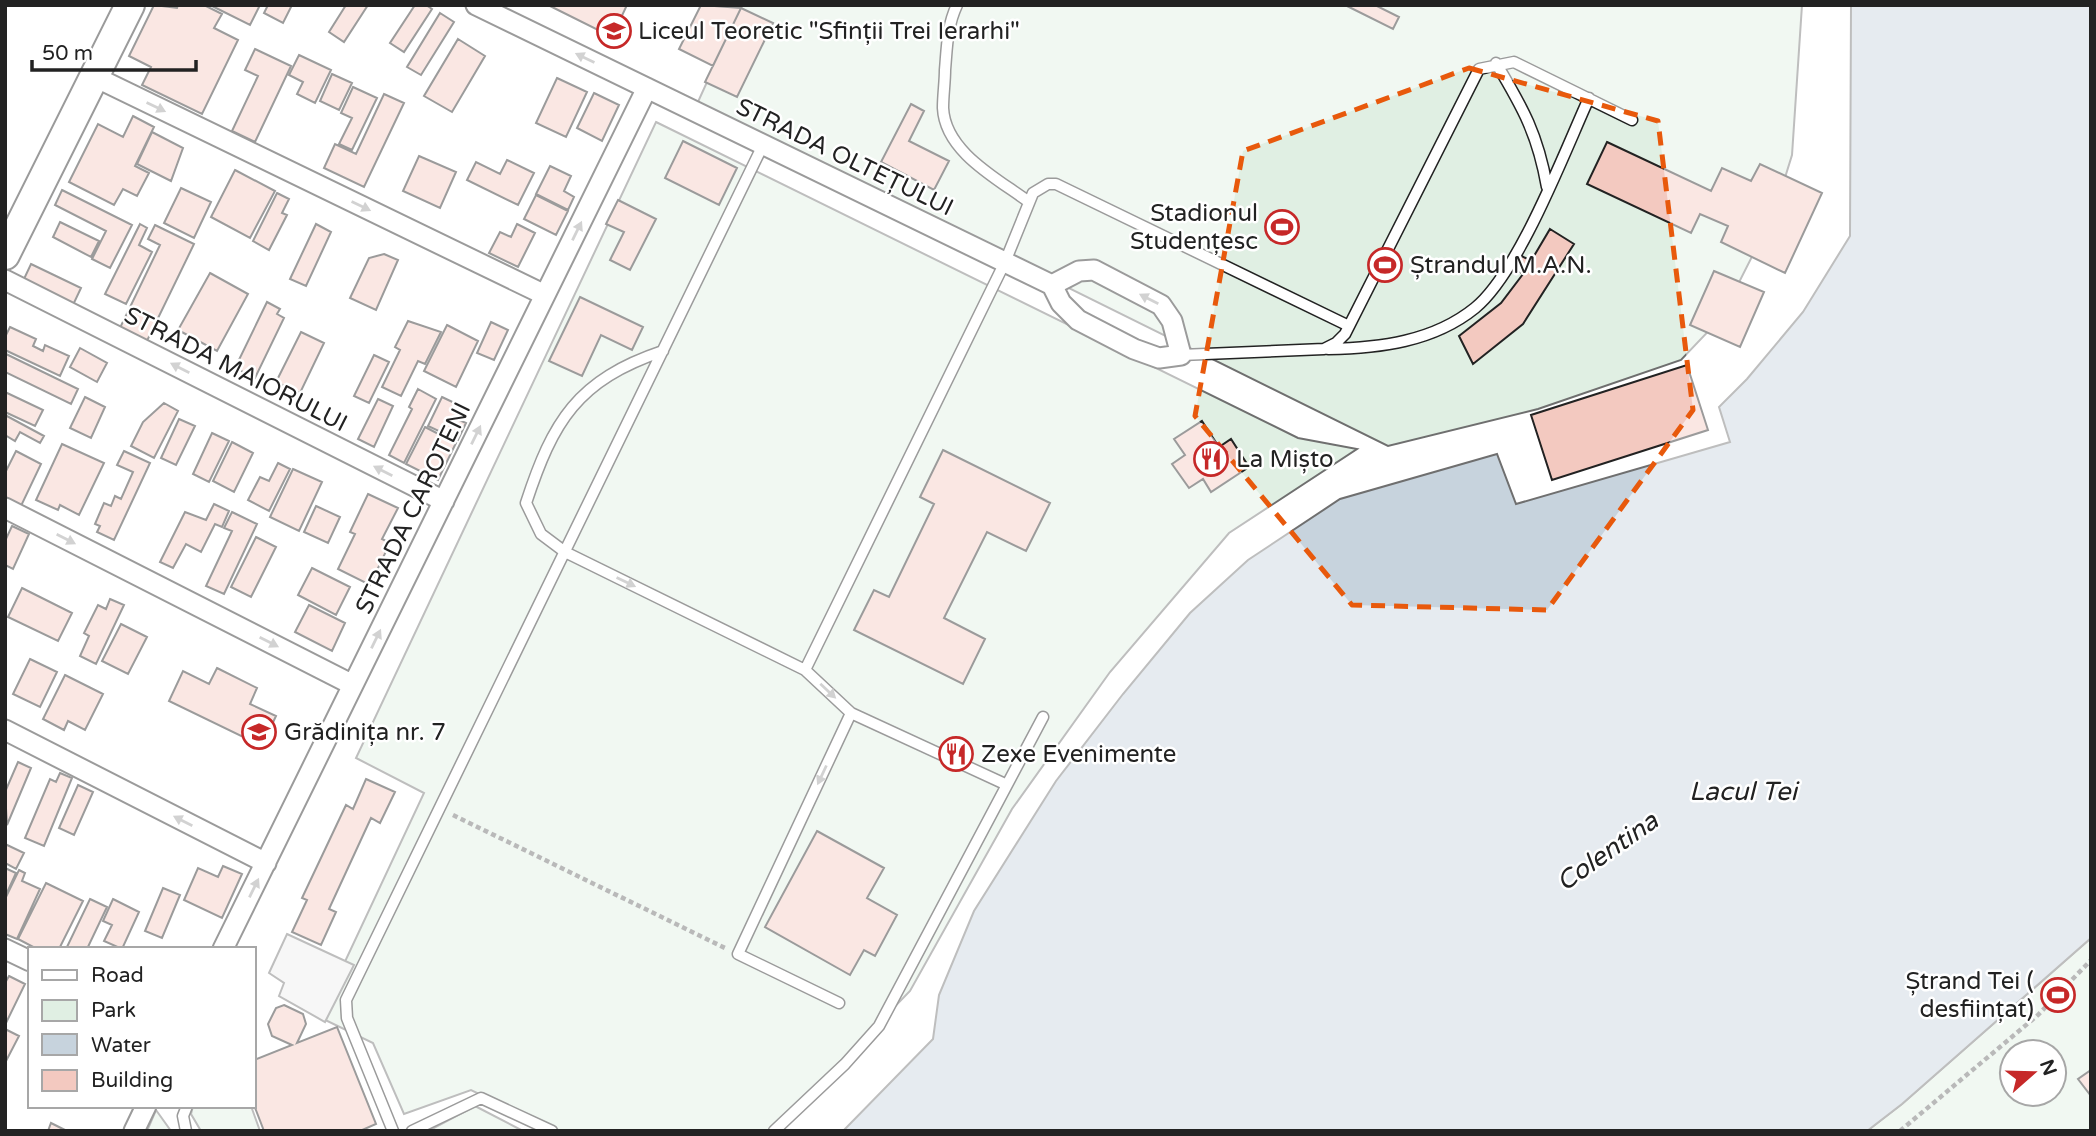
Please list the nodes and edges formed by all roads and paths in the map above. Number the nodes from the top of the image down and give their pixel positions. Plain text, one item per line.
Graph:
1 (130, 5) edge
2 (476, 5) edge
3 (957, 5) edge
4 (1496, 63) junction
5 (95, 77) junction
6 (647, 88) junction
7 (1589, 98) junction
8 (1632, 120) dead end
9 (763, 145) junction
10 (1547, 187) junction
11 (1029, 202) junction
12 (5, 256) edge
13 (1005, 262) junction
14 (5, 281) edge
15 (1052, 285) junction
16 (545, 295) junction
17 (1349, 326) junction
18 (1324, 349) junction
19 (663, 351) junction
20 (1181, 355) junction
21 (444, 501) junction
22 (5, 508) edge
23 (565, 552) junction
24 (805, 670) junction
25 (353, 685) junction
26 (851, 713) junction
27 (1042, 717) dead end
28 (5, 730) edge
29 (1005, 784) junction
30 (440, 808) junction
31 (266, 863) junction
32 (224, 947) edge
33 (5, 949) edge
34 (738, 954) junction
35 (28, 960) edge
36 (2091, 960) edge
37 (839, 1003) dead end
38 (145, 1108) edge
39 (187, 1108) edge
40 (183, 1128) edge
41 (134, 1131) edge
42 (393, 1131) edge
43 (412, 1131) edge
44 (552, 1131) edge
45 (774, 1131) edge
46 (1900, 1131) edge

1 - 5 street
6 -> 2 street, STRADA OLTEȚULUI
3 - 11 lane
4 - 7 lane
4 - 10 lane
4 - 17 lane
5 - 12 street
5 -> 16 street
6 - 9 street, STRADA OLTEȚULUI
16 -> 6 street, STRADA CAROTENI
7 - 8 lane
7 - 10 lane
9 - 13 street, STRADA OLTEȚULUI
9 - 19 lane
10 - 18 lane
11 - 13 lane
11 - 17 lane
13 - 15 street, STRADA OLTEȚULUI
13 - 24 lane
21 -> 14 street, STRADA MAIORULUI
15 - 20 street, STRADA OLTEȚULUI
20 -> 15 street
21 -> 16 street, STRADA CAROTENI
17 - 18 lane
18 - 20 lane
19 - 23 lane
19 - 23 lane
25 -> 21 street, STRADA CAROTENI
22 -> 25 street
23 -> 24 lane
23 - 30 lane
24 -> 26 lane
25 - 31 street, STRADA CAROTENI
26 - 29 lane
26 -> 34 lane
27 - 29 lane
31 -> 28 street
29 - 45 lane
30 - 34 path
30 - 42 lane
32 -> 31 street, STRADA CAROTENI
33 - 35 street
34 - 37 lane
36 - 46 path
38 - 41 street
39 - 40 lane
43 - 44 lane

